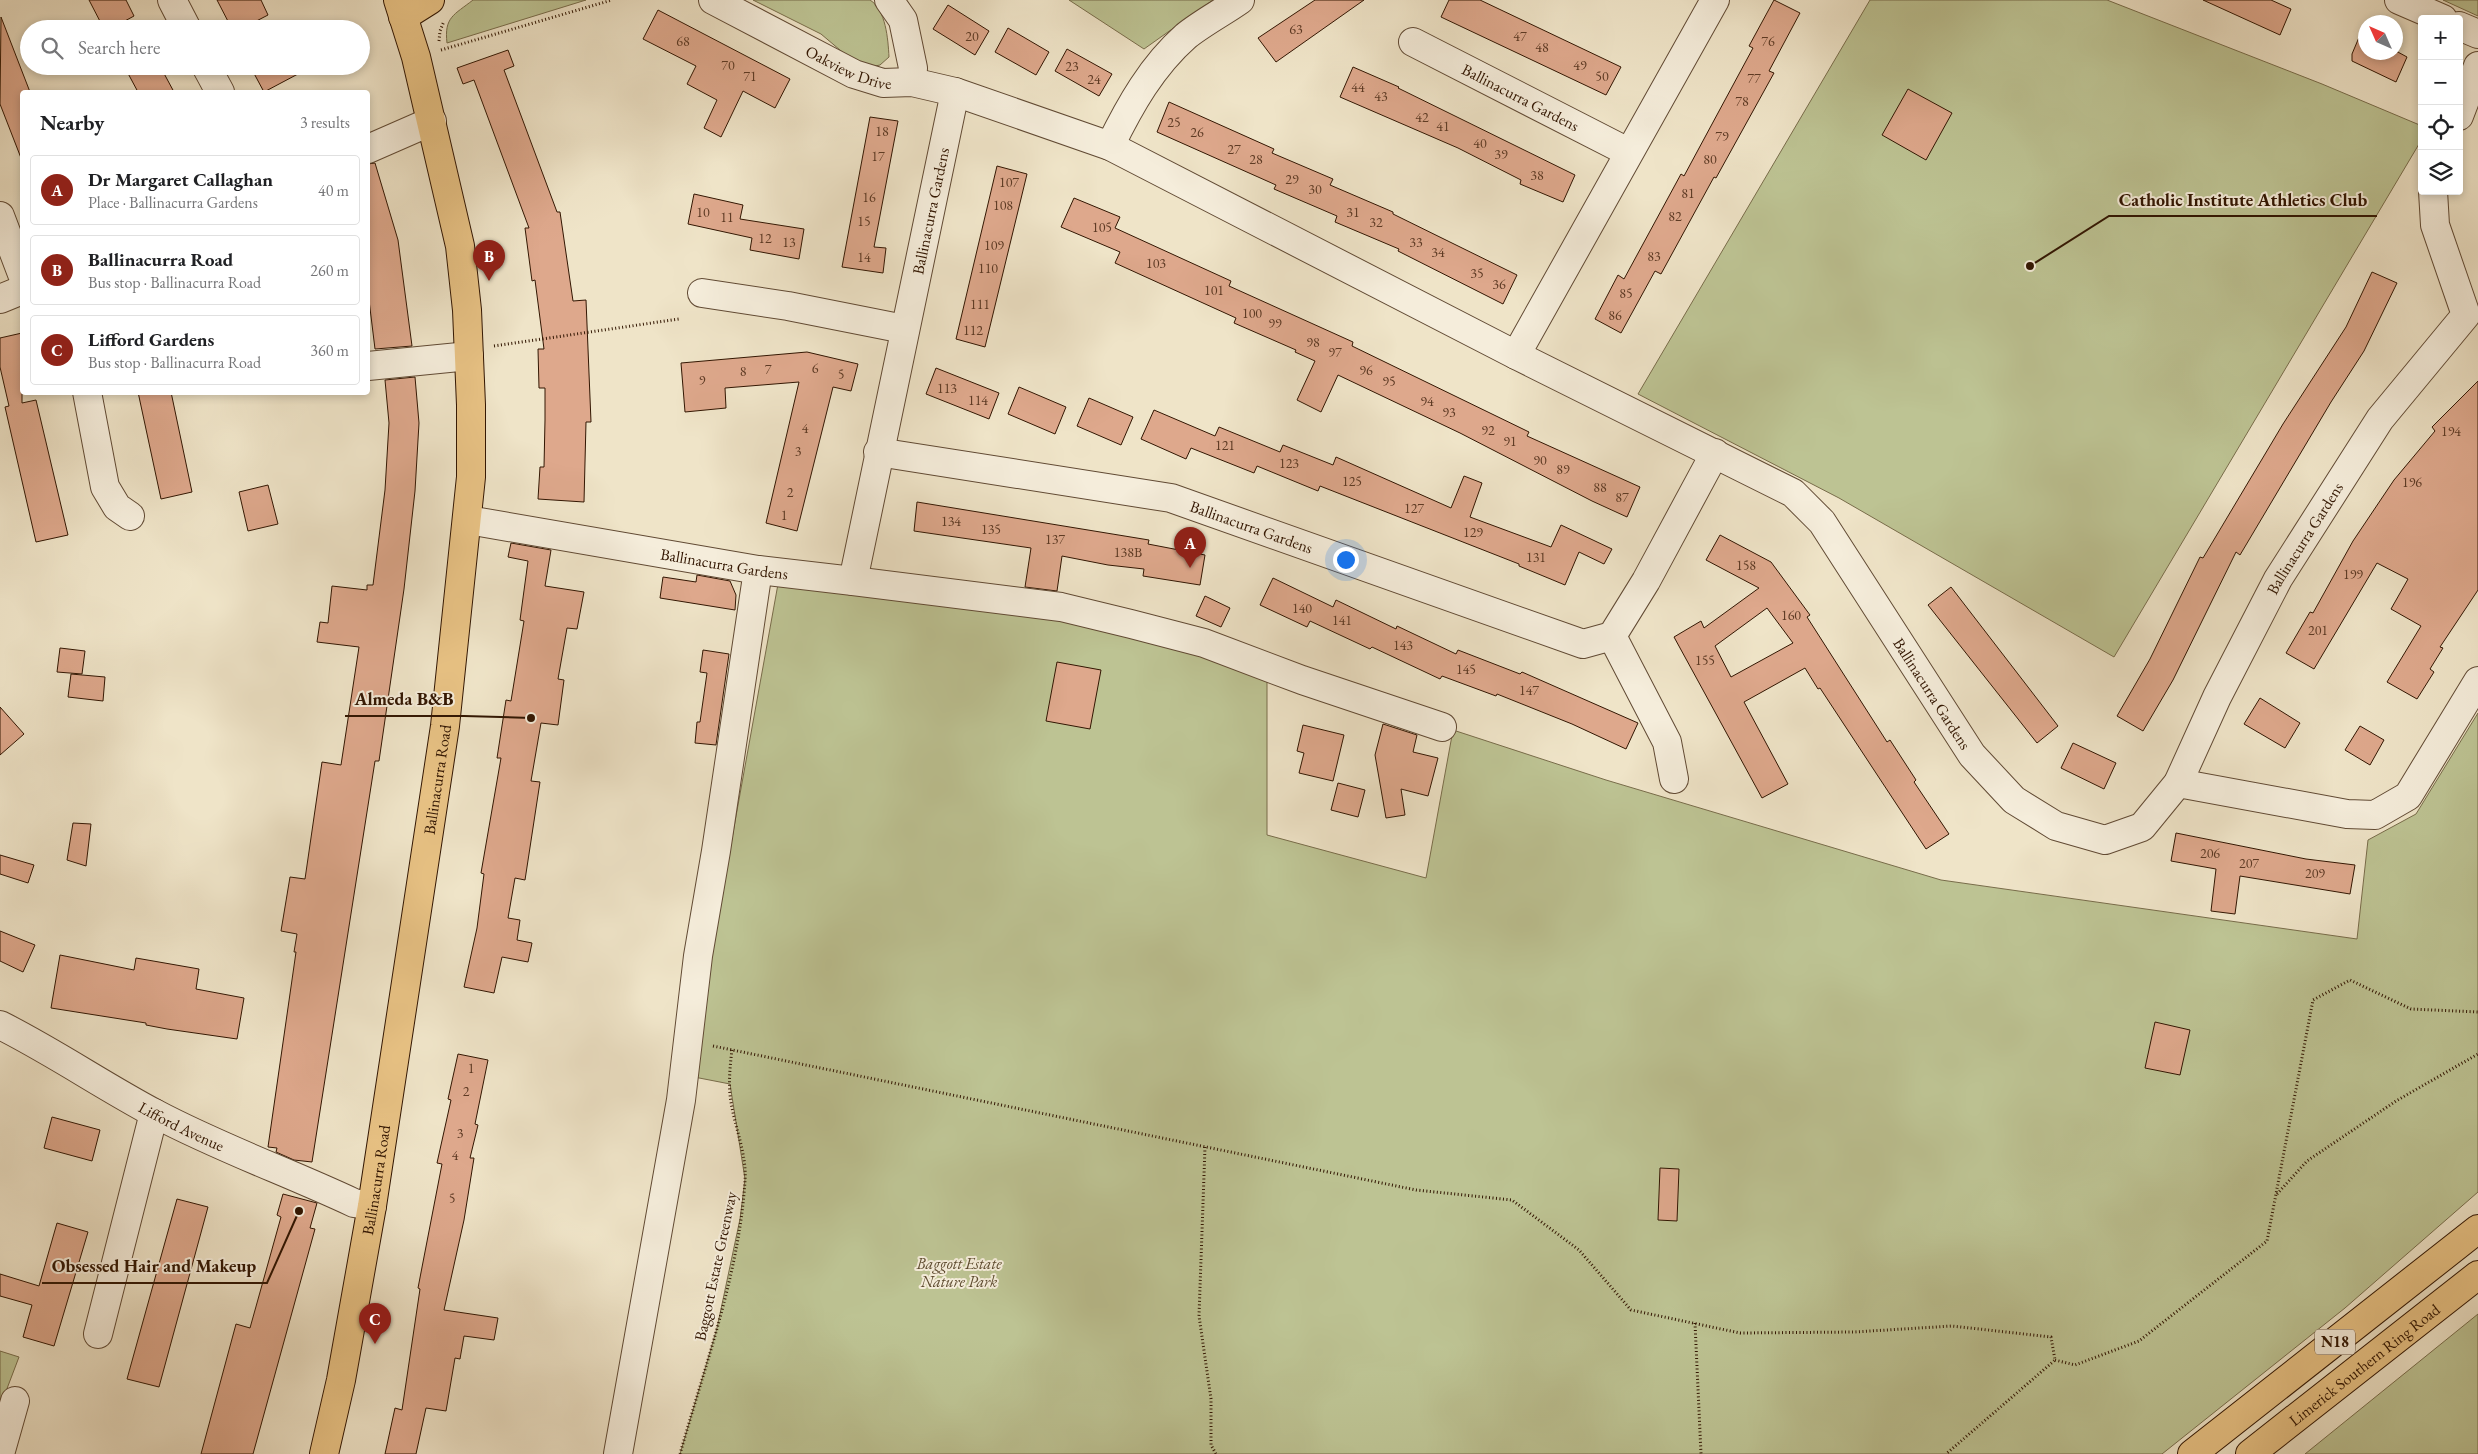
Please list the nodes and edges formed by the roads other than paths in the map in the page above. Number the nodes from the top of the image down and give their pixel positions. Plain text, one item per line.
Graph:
1 (172, 0) edge
2 (713, 0) edge
3 (889, 0) edge
4 (1240, 0) edge
5 (1715, 0) edge
6 (2399, 0) edge
7 (400, 8) edge
8 (439, 8) edge
9 (2434, 15) edge
10 (182, 20) edge
11 (2463, 28) edge
12 (2478, 34) edge
13 (1413, 42) dead end
14 (2478, 66) edge
15 (211, 75) edge
16 (912, 82) junction
17 (219, 90) edge
18 (955, 92) junction
19 (2463, 105) edge
20 (432, 121) junction
21 (1110, 146) junction
22 (370, 148) edge
23 (1628, 152) junction
24 (2433, 195) edge
25 (0, 216) edge
26 (20, 269) edge
27 (20, 291) edge
28 (702, 293) dead end
29 (0, 299) edge
30 (2472, 321) edge
31 (904, 330) junction
32 (468, 353) junction
33 (1516, 355) junction
34 (370, 366) edge
35 (88, 395) edge
36 (878, 452) junction
37 (1715, 453) junction
38 (130, 516) dead end
39 (468, 520) junction
40 (758, 570) junction
41 (853, 581) junction
42 (1612, 636) junction
43 (2478, 681) edge
44 (1442, 727) dead end
45 (1674, 779) dead end
46 (2178, 783) junction
47 (0, 1025) edge
48 (154, 1113) junction
49 (372, 1206) junction
50 (2478, 1229) edge
51 (2478, 1275) edge
52 (98, 1334) dead end
53 (15, 1401) dead end
54 (0, 1454) edge
55 (324, 1454) edge
56 (618, 1454) edge
57 (2192, 1454) edge
58 (2250, 1454) edge

1 - 10 street
2 - 16 street, Oakview Drive
3 - 16 street, Oakview Drive
4 - 21 street
5 - 23 street
6 - 9 street
7 - 8 main road
7 - 20 main road, Ballinacurra Road
11 - 12 street
13 - 23 street, Ballinacurra Gardens
14 - 19 street
15 - 17 street
16 - 18 street, Ballinacurra Gardens
18 - 21 street, Ballinacurra Gardens
18 - 31 street, Ballinacurra Gardens
20 - 22 street
20 - 32 main road, Ballinacurra Road
21 - 33 street, Ballinacurra Gardens
23 - 33 street
24 - 30 street, Ballinacurra Gardens
25 - 26 street
27 - 29 street
28 - 31 street
30 - 46 street, Ballinacurra Gardens
31 - 36 street, Ballinacurra Gardens
32 - 34 street
32 - 39 main road, Ballinacurra Road
33 - 37 street, Ballinacurra Gardens
35 - 38 street
36 - 41 street, Ballinacurra Gardens
36 - 42 street, Ballinacurra Gardens
37 - 42 street
37 - 46 street, Ballinacurra Gardens
39 - 40 street, Ballinacurra Gardens
39 - 49 main road, Ballinacurra Road
40 - 41 street, Ballinacurra Gardens
40 - 56 street
41 - 44 street
42 - 45 street
43 - 46 street
47 - 48 street, Lifford Avenue
48 - 49 street, Lifford Avenue
48 - 52 street
49 - 55 main road, Ballinacurra Road
50 - 57 main road, N18
51 - 58 main road, Limerick Southern Ring Road / N18
53 - 54 street

